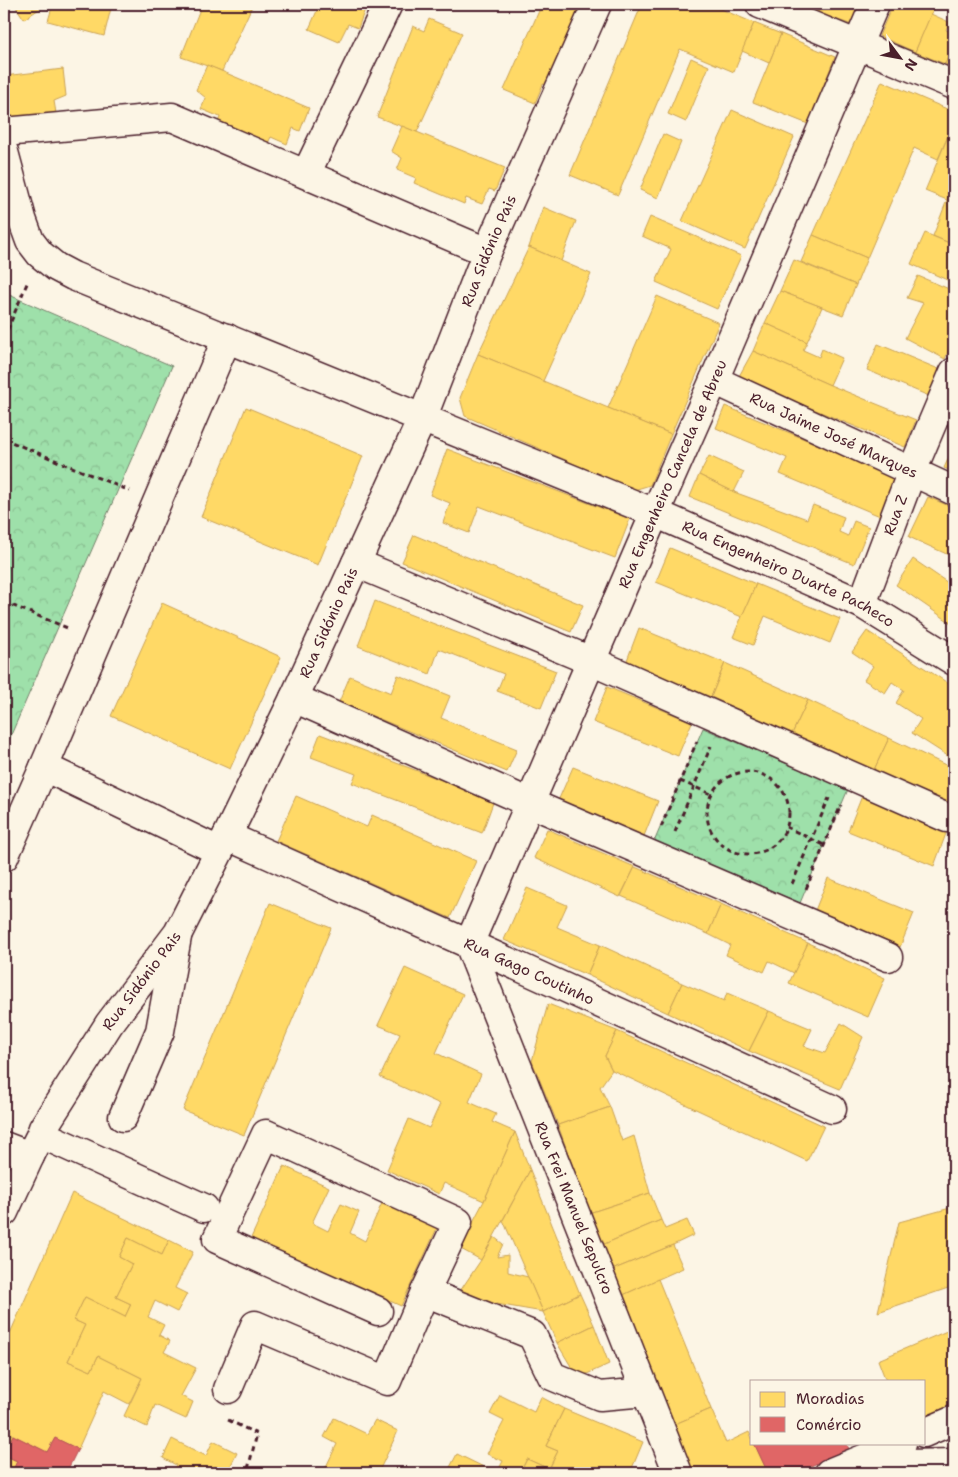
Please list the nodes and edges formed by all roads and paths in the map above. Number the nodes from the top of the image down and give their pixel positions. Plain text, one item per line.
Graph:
1 (388, 4) edge
2 (597, 4) edge
3 (760, 4) edge
4 (874, 4) edge
5 (857, 44) junction
6 (954, 85) edge
7 (4, 132) edge
8 (4, 152) edge
9 (306, 174) junction
10 (487, 252) junction
11 (40, 254) junction
12 (4, 338) edge
13 (227, 338) junction
14 (954, 372) edge
15 (714, 380) junction
16 (422, 419) junction
17 (4, 439) edge
18 (912, 471) junction
19 (954, 491) edge
20 (157, 502) junction
21 (655, 513) junction
22 (356, 563) junction
23 (4, 602) edge
24 (862, 604) junction
25 (98, 641) junction
26 (954, 660) edge
27 (591, 661) junction
28 (294, 698) junction
29 (710, 713) junction
30 (712, 742) dead end
31 (44, 767) junction
32 (853, 776) junction
33 (680, 781) junction
34 (694, 787) junction
35 (831, 793) dead end
36 (711, 794) junction
37 (530, 803) junction
38 (947, 818) dead end
39 (786, 827) junction
40 (812, 839) junction
41 (672, 840) dead end
42 (223, 843) junction
43 (824, 845) junction
44 (649, 855) junction
45 (4, 856) edge
46 (790, 890) dead end
47 (794, 917) junction
48 (178, 934) junction
49 (469, 944) junction
50 (888, 958) dead end
51 (832, 1109) dead end
52 (123, 1117) dead end
53 (36, 1145) junction
54 (4, 1146) edge
55 (204, 1208) dead end
56 (4, 1212) edge
57 (425, 1292) junction
58 (378, 1311) dead end
59 (228, 1388) joint
60 (646, 1392) junction
61 (954, 1420) edge
62 (926, 1432) edge
63 (954, 1435) edge
64 (926, 1442) edge
65 (912, 1444) edge
66 (893, 1447) edge
67 (954, 1463) edge
68 (247, 1473) edge
69 (678, 1473) edge
70 (829, 1473) edge
71 (864, 1473) edge

1 - 9 street
2 - 10 street, Rua Sidónio Pais
3 - 5 street
4 - 5 street, Rua Engenheiro Cancela de Abreu
5 - 6 street
5 - 15 street, Rua Engenheiro Cancela de Abreu
7 - 9 street
8 - 11 street
9 - 10 street
10 - 16 street, Rua Sidónio Pais
11 - 12 path
11 - 13 street, Rua Engenheiro Duarte Pacheco
13 - 16 street, Rua Engenheiro Duarte Pacheco
13 - 20 street
14 - 18 street, Rua Z
15 - 18 street, Rua Jaime José Marques
15 - 21 street, Rua Engenheiro Cancela de Abreu
16 - 21 street, Rua Engenheiro Duarte Pacheco
16 - 22 street, Rua Sidónio Pais
17 - 20 path
18 - 19 street, Rua Jaime José Marques
18 - 24 street, Rua Z
20 - 25 street
21 - 24 street, Rua Engenheiro Duarte Pacheco
21 - 27 street, Rua Engenheiro Cancela de Abreu
22 - 27 street
22 - 28 street, Rua Sidónio Pais
23 - 25 path
24 - 26 street, Rua Engenheiro Duarte Pacheco
25 - 31 street
27 - 29 street
27 - 37 street, Rua Engenheiro Cancela de Abreu
28 - 37 street
28 - 42 street, Rua Sidónio Pais
29 - 32 street
29 - 33 path
30 - 34 path
31 - 42 street, Rua Gago Coutinho
31 - 45 street
32 - 38 street
32 - 43 path
33 - 34 path
33 - 44 path
34 - 36 path
34 - 41 path
35 - 40 path
36 - 39 path
36 - 39 path
37 - 44 street
37 - 49 street, Rua Engenheiro Cancela de Abreu
39 - 40 path
40 - 43 path
40 - 46 path
42 - 48 street, Rua Sidónio Pais
42 - 49 street, Rua Gago Coutinho
43 - 47 path
44 - 47 street
47 - 50 street
48 - 52 street
48 - 53 street, Rua Sidónio Pais
49 - 51 street, Rua Gago Coutinho
49 - 60 street, Rua Frei Manuel Sepulcro
53 - 54 street
53 - 55 street
53 - 56 street, Rua Sidónio Pais
57 - 58 street
57 - 59 street
57 - 60 street
59 - 68 path
60 - 69 street, Rua Frei Manuel Sepulcro
61 - 62 street
63 - 64 street
65 - 66 street
66 - 70 street
67 - 71 street

